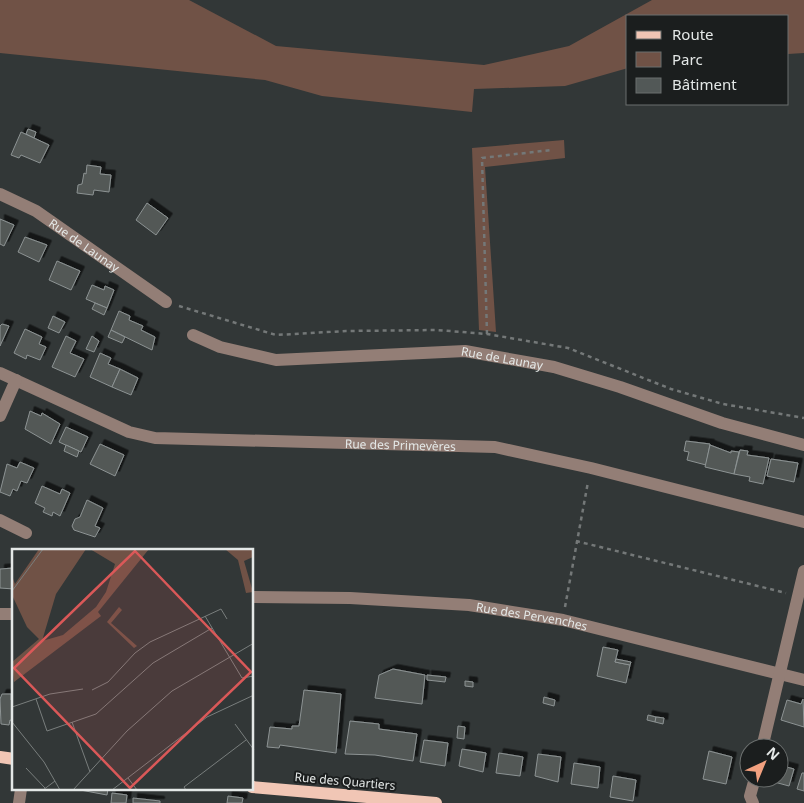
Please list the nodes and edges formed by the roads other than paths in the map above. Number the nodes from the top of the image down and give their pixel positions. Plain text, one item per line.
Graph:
1 (0, 194) edge
2 (166, 302) dead end
3 (193, 335) dead end
4 (0, 373) edge
5 (16, 380) junction
6 (0, 416) edge
7 (804, 445) edge
8 (0, 520) edge
9 (804, 522) edge
10 (26, 533) dead end
11 (804, 571) edge
12 (254, 596) edge
13 (779, 672) junction
14 (804, 680) edge
15 (764, 738) edge
16 (254, 787) edge
17 (752, 788) edge
18 (21, 790) edge
19 (19, 803) edge
20 (436, 803) edge
21 (754, 803) edge

1 - 2 street, Rue de Launay
3 - 7 street, Rue de Launay
4 - 5 street, Rue des Primevères
5 - 6 street
5 - 9 street, Rue des Primevères
8 - 10 street
11 - 13 street
12 - 13 street, Rue des Pervenches
13 - 14 street, Rue des Pervenches
13 - 15 street
16 - 20 main road, Rue des Quartiers
17 - 21 street
18 - 19 street

